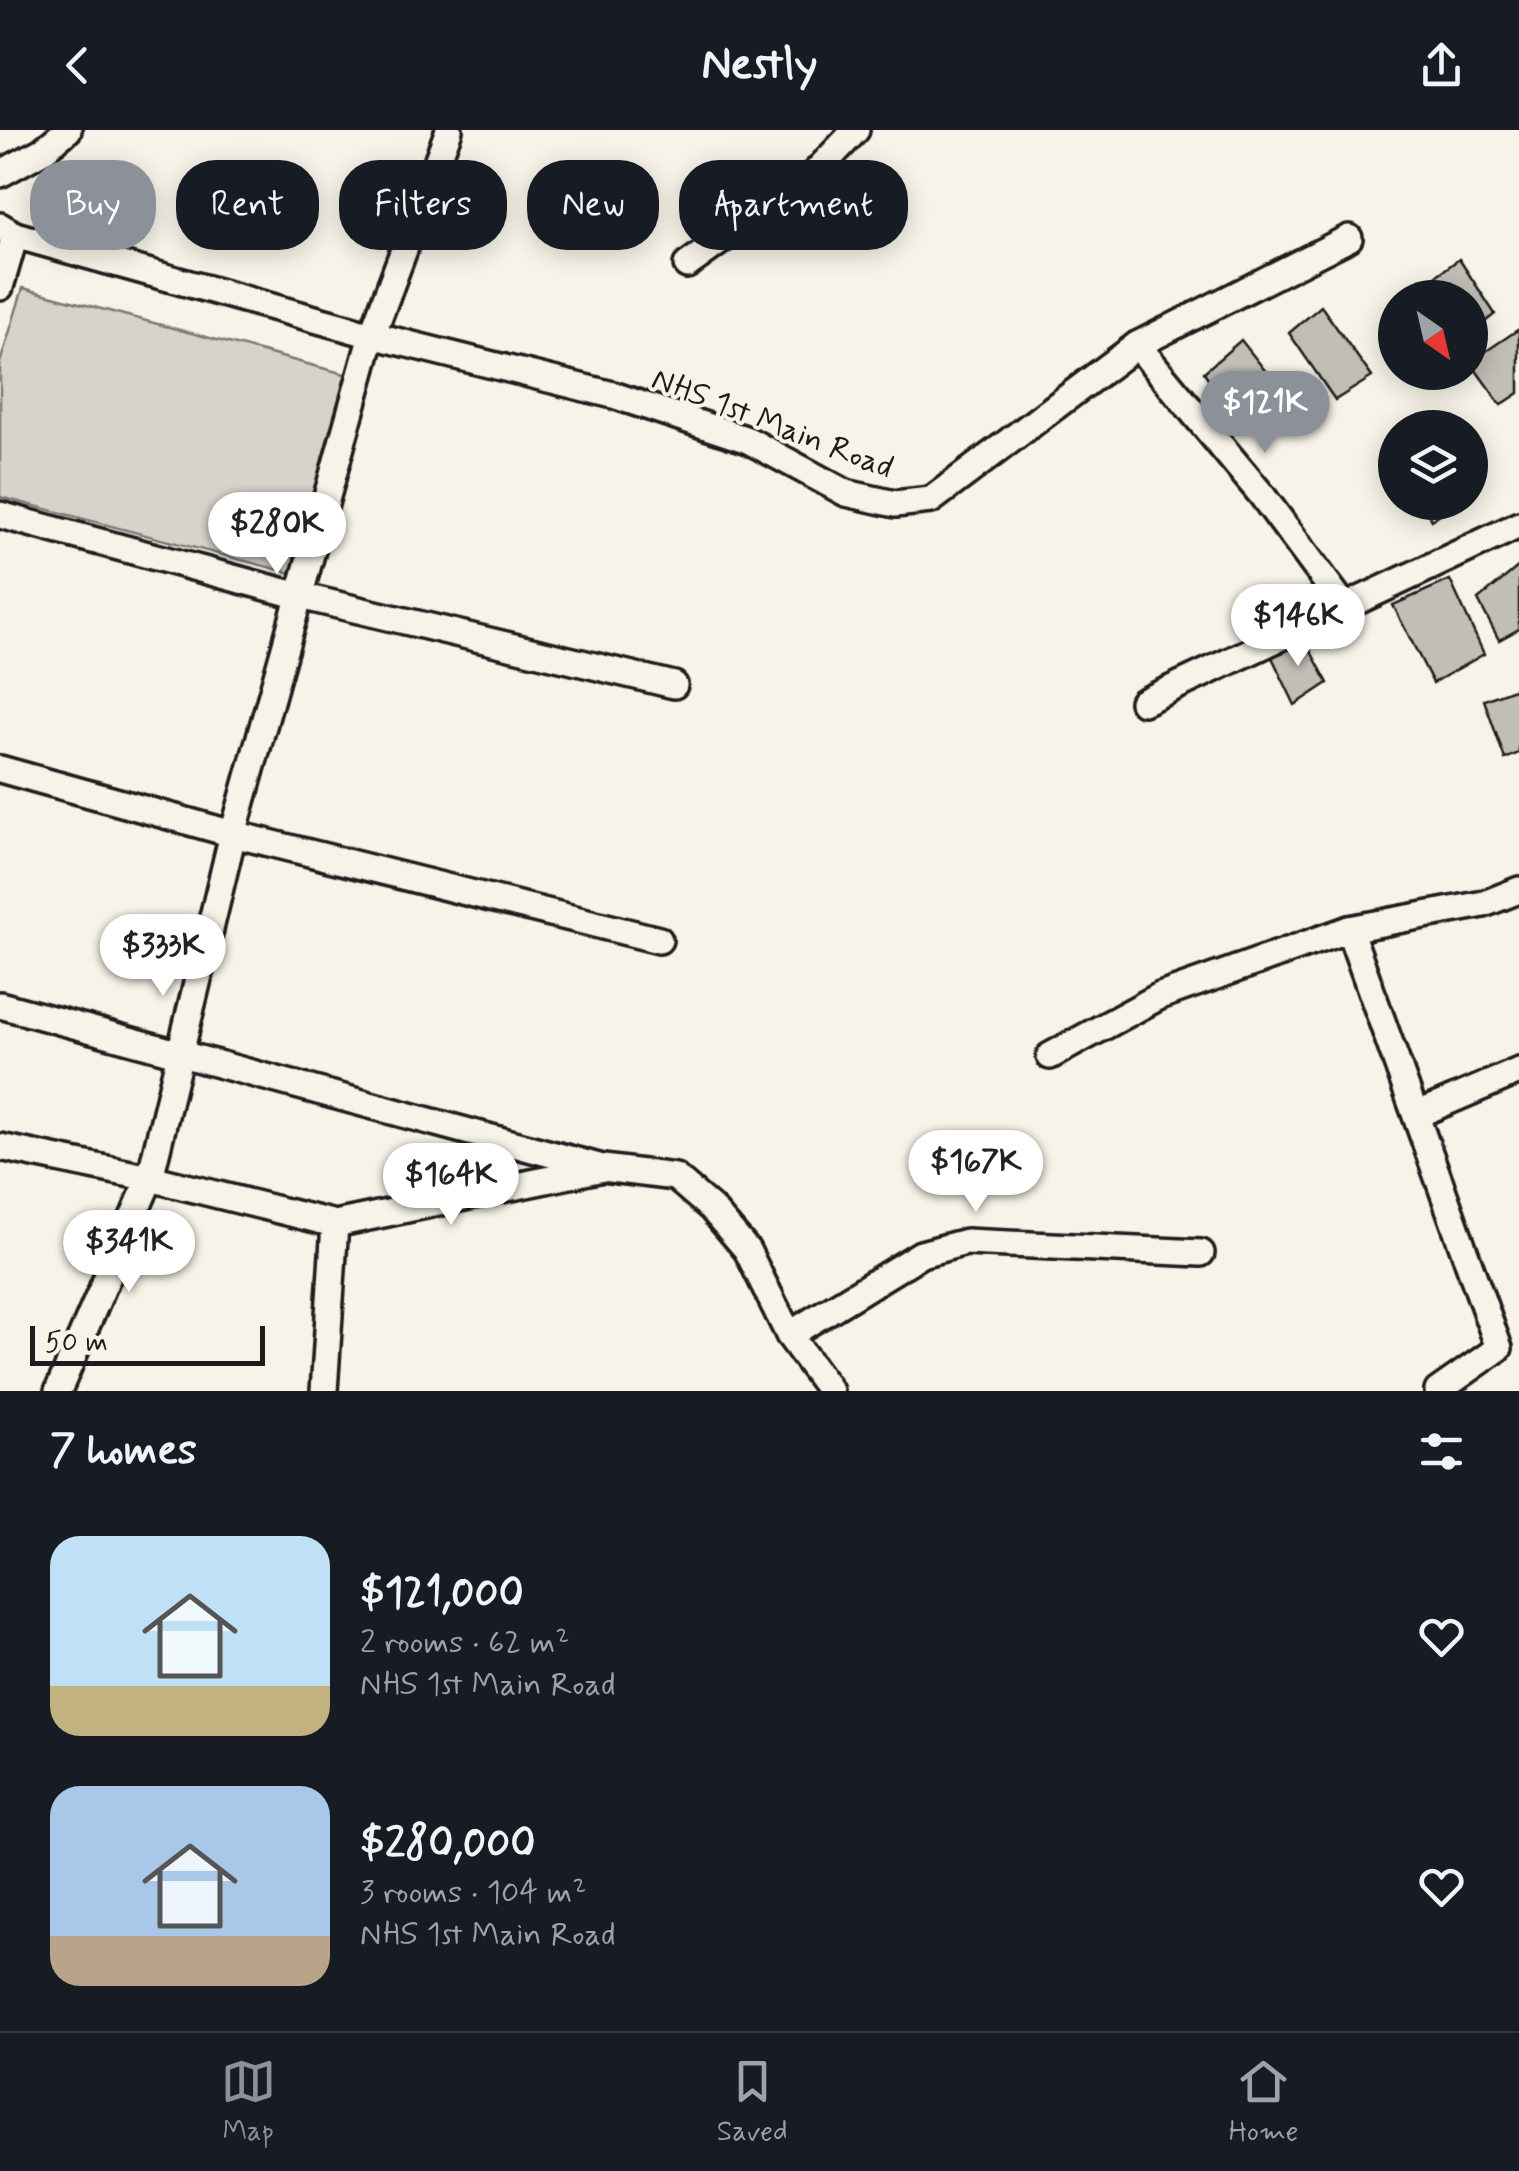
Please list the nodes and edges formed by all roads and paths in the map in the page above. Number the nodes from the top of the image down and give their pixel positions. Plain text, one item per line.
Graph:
1 (68, 130) edge
2 (449, 130) edge
3 (856, 130) edge
4 (0, 174) edge
5 (8, 231) edge
6 (1349, 238) dead end
7 (687, 265) dead end
8 (0, 287) edge
9 (372, 334) junction
10 (1137, 345) junction
11 (0, 514) edge
12 (1519, 525) edge
13 (300, 596) junction
14 (1345, 607) junction
15 (674, 686) dead end
16 (1143, 702) dead end
17 (0, 769) edge
18 (233, 834) junction
19 (1519, 890) edge
20 (1350, 929) junction
21 (659, 940) dead end
22 (0, 1005) edge
23 (178, 1056) junction
24 (1050, 1056) dead end
25 (1519, 1072) edge
26 (1416, 1116) junction
27 (0, 1147) edge
28 (603, 1168) junction
29 (150, 1178) junction
30 (335, 1224) junction
31 (1201, 1253) dead end
32 (790, 1335) junction
33 (1509, 1344) edge
34 (58, 1391) edge
35 (324, 1391) edge
36 (830, 1391) edge
37 (1438, 1391) edge

1 - 4 street
2 - 9 street
3 - 7 street
5 - 8 street
5 - 9 street, NHS 1st Main Road
6 - 10 street, NHS 1st Main Road
9 - 10 street, NHS 1st Main Road
9 - 13 street
10 - 14 street
11 - 13 street
12 - 14 street
13 - 15 street
13 - 18 street
14 - 16 street
17 - 18 street
18 - 21 street
18 - 23 street
19 - 20 street
20 - 24 street
20 - 26 street
22 - 23 street
23 - 28 street
23 - 29 street
25 - 26 street
26 - 33 street
27 - 29 street
28 - 30 street
28 - 32 street
29 - 30 street
29 - 34 street
30 - 35 street
31 - 32 street
32 - 36 street
33 - 37 street

